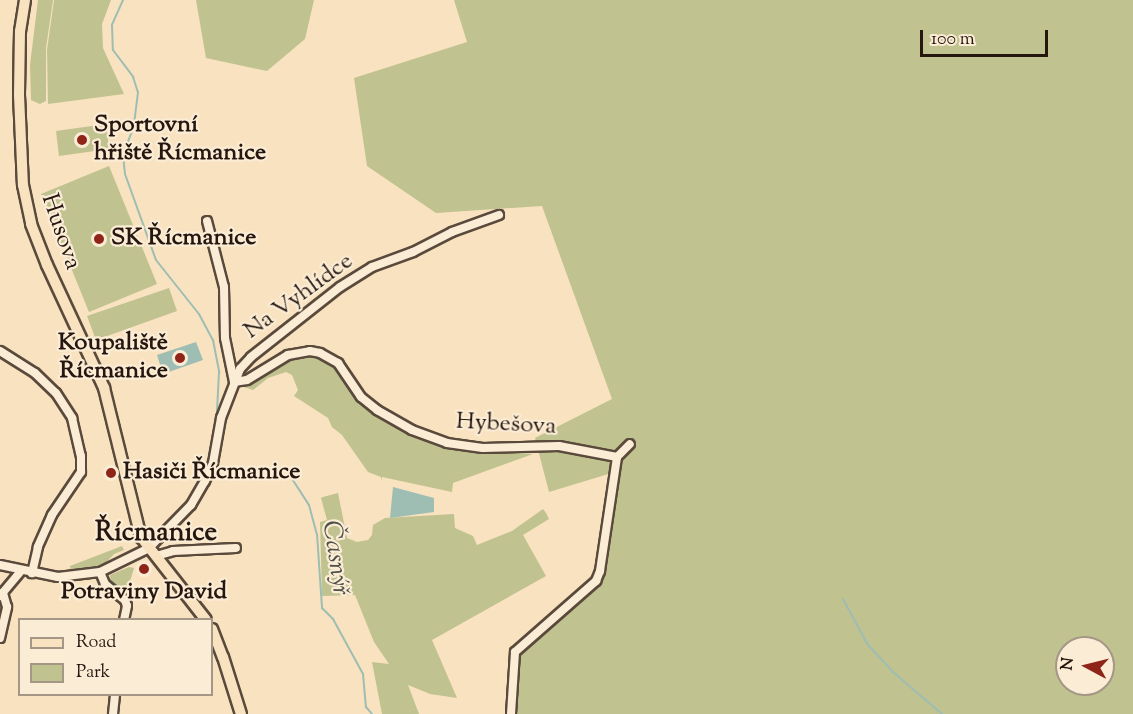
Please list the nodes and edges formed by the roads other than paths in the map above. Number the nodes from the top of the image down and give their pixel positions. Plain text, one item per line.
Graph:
1 (25, 0) edge
2 (499, 215) dead end
3 (207, 221) dead end
4 (0, 351) edge
5 (234, 382) junction
6 (630, 444) dead end
7 (617, 457) junction
8 (236, 548) dead end
9 (152, 552) junction
10 (0, 566) edge
11 (21, 571) junction
12 (100, 572) junction
13 (32, 573) junction
14 (2, 594) edge
15 (124, 618) edge
16 (204, 618) edge
17 (213, 632) edge
18 (0, 638) edge
19 (114, 696) edge
20 (113, 714) edge
21 (241, 714) edge
22 (511, 714) edge

1 - 9 main road, Husova
2 - 5 street, Na Vyhlídce
3 - 5 street
4 - 13 street
5 - 7 street, Hybešova
5 - 9 street, Na Vyhlídce
6 - 7 street
7 - 22 street
8 - 9 street
9 - 12 street
9 - 16 main road, Husova
10 - 11 street
11 - 13 street
11 - 14 street
12 - 13 street
12 - 15 street
14 - 18 street
17 - 21 main road
19 - 20 street

